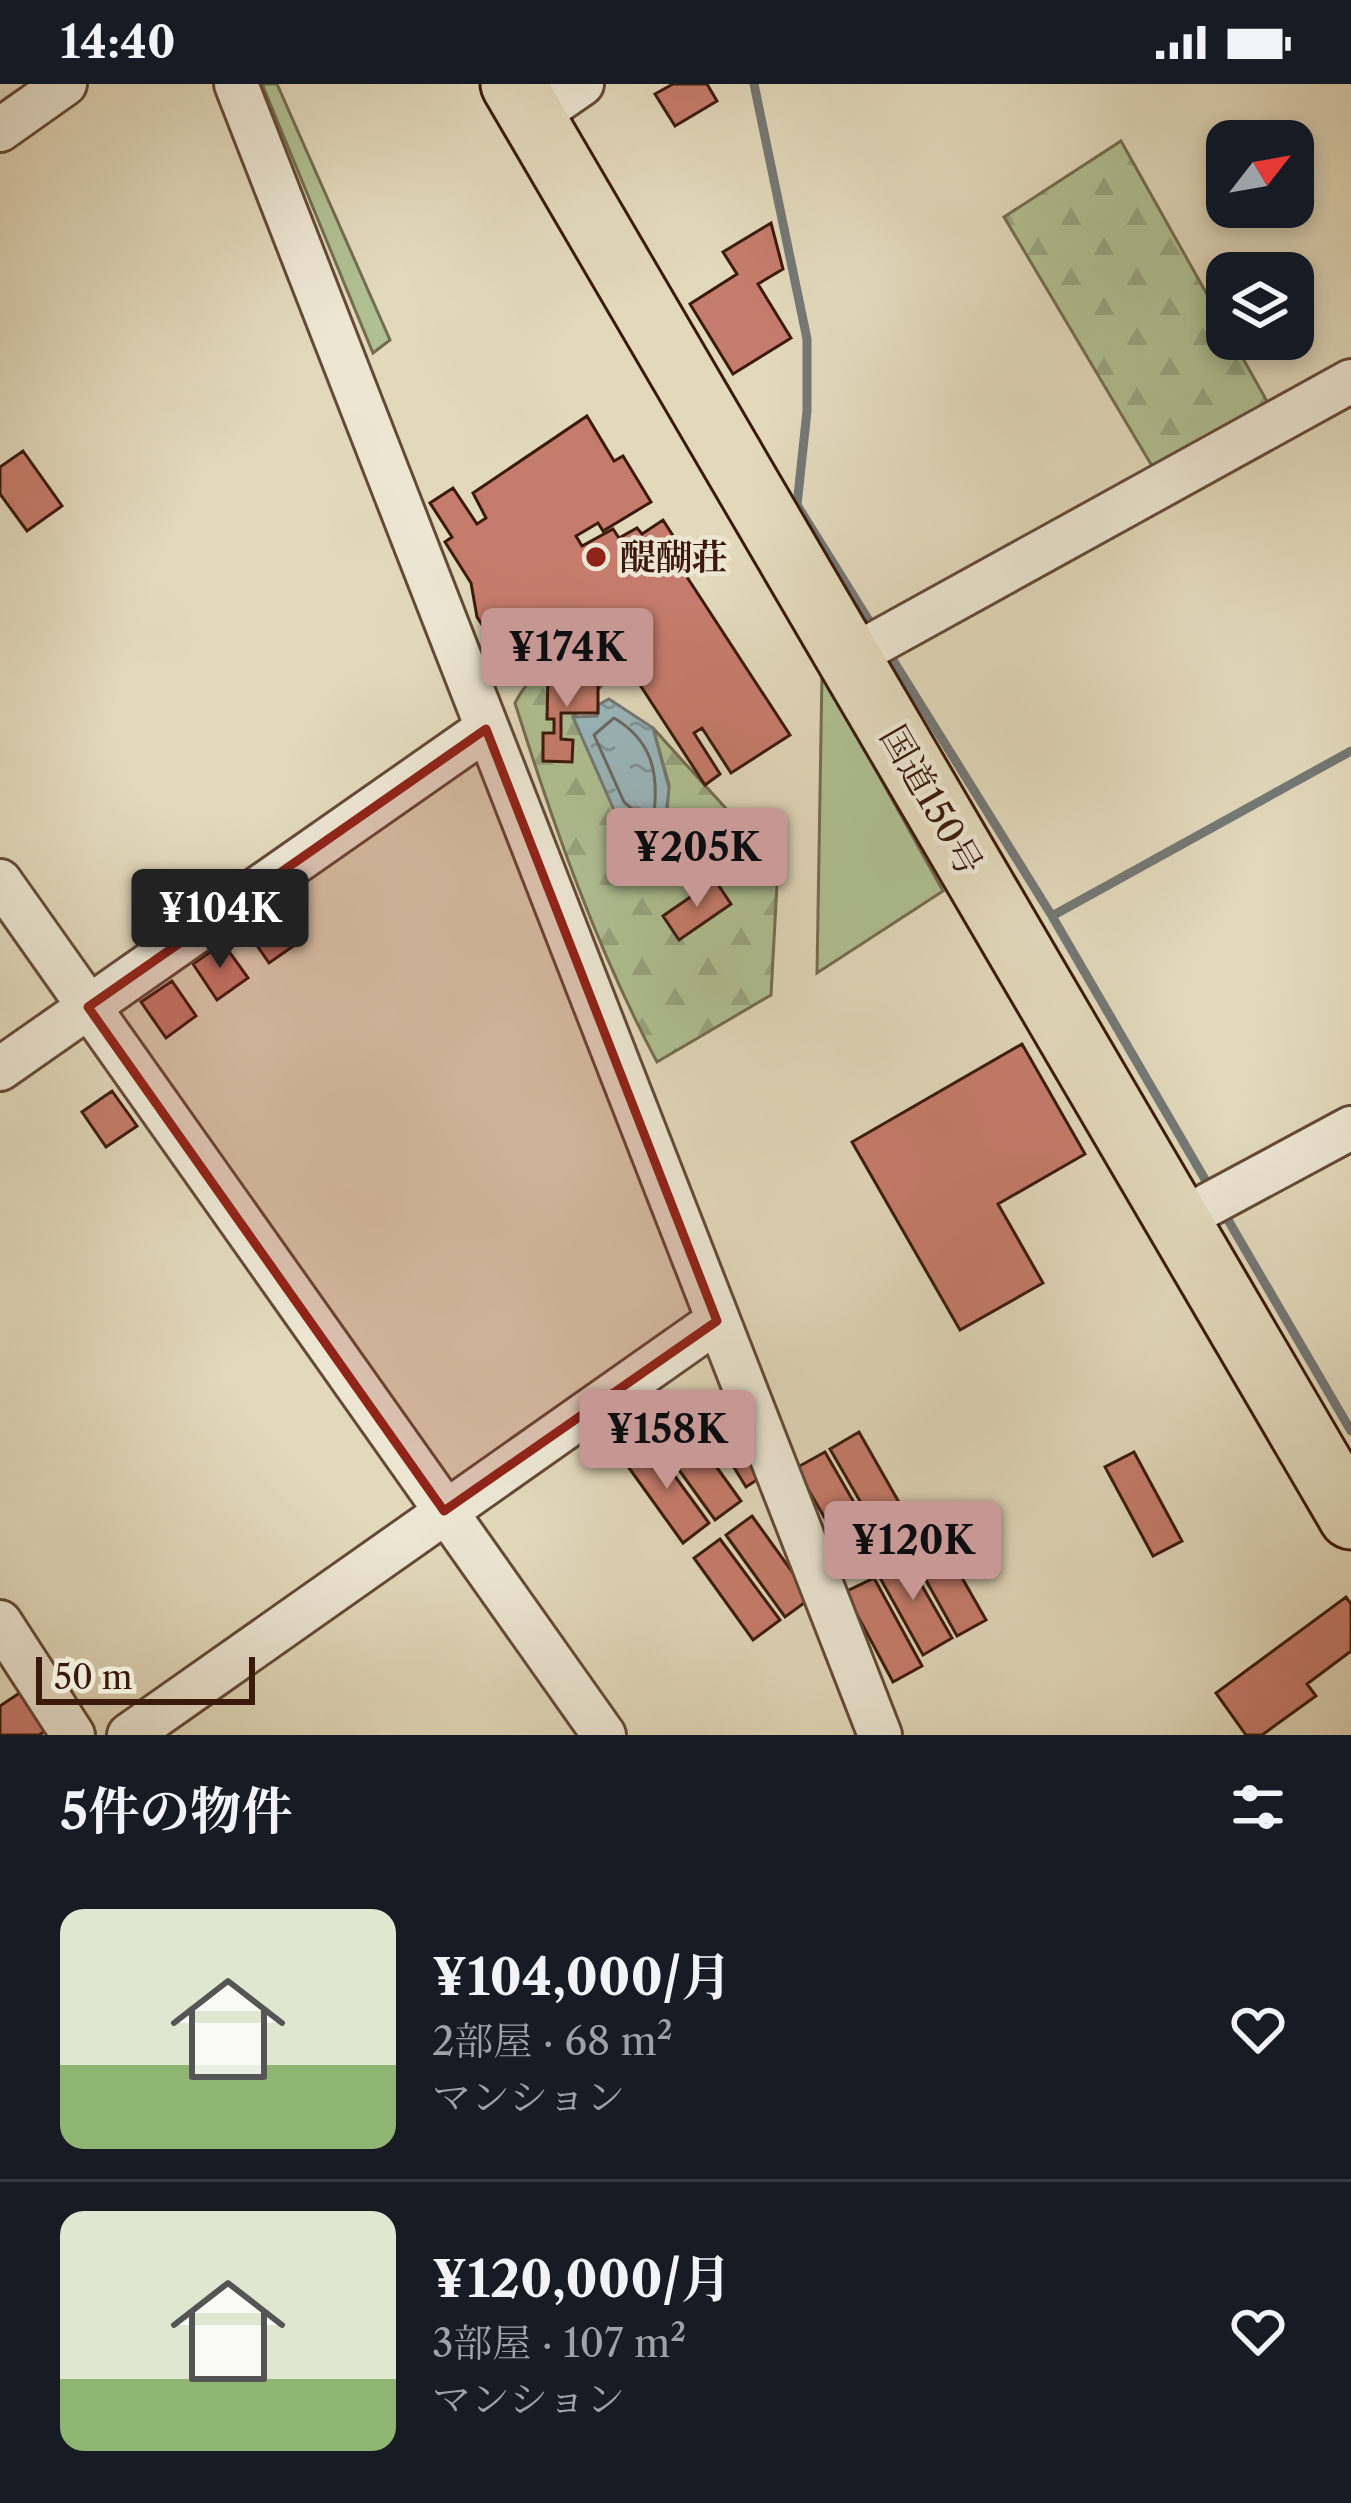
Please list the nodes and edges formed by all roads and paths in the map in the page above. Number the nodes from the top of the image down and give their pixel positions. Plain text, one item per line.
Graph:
1 (65, 84) edge
2 (236, 84) edge
3 (542, 95) edge
4 (0, 130) edge
5 (1351, 381) edge
6 (849, 658) junction
7 (486, 729) junction
8 (0, 880) edge
9 (88, 1007) junction
10 (0, 1069) edge
11 (1351, 1128) edge
12 (1178, 1221) junction
13 (717, 1321) junction
14 (444, 1511) junction
15 (1351, 1517) edge
16 (0, 1622) edge
17 (73, 1735) edge
18 (129, 1735) edge
19 (604, 1735) edge
20 (880, 1735) edge

1 - 4 street
2 - 7 street
3 - 6 highway, 国道150号
5 - 6 street
6 - 12 highway, 国道150号
7 - 9 street
7 - 13 street
8 - 9 street
9 - 10 street
9 - 14 street
11 - 12 street
12 - 15 highway, 国道150号
13 - 14 street
13 - 20 street
14 - 18 street
14 - 19 street
16 - 17 street

